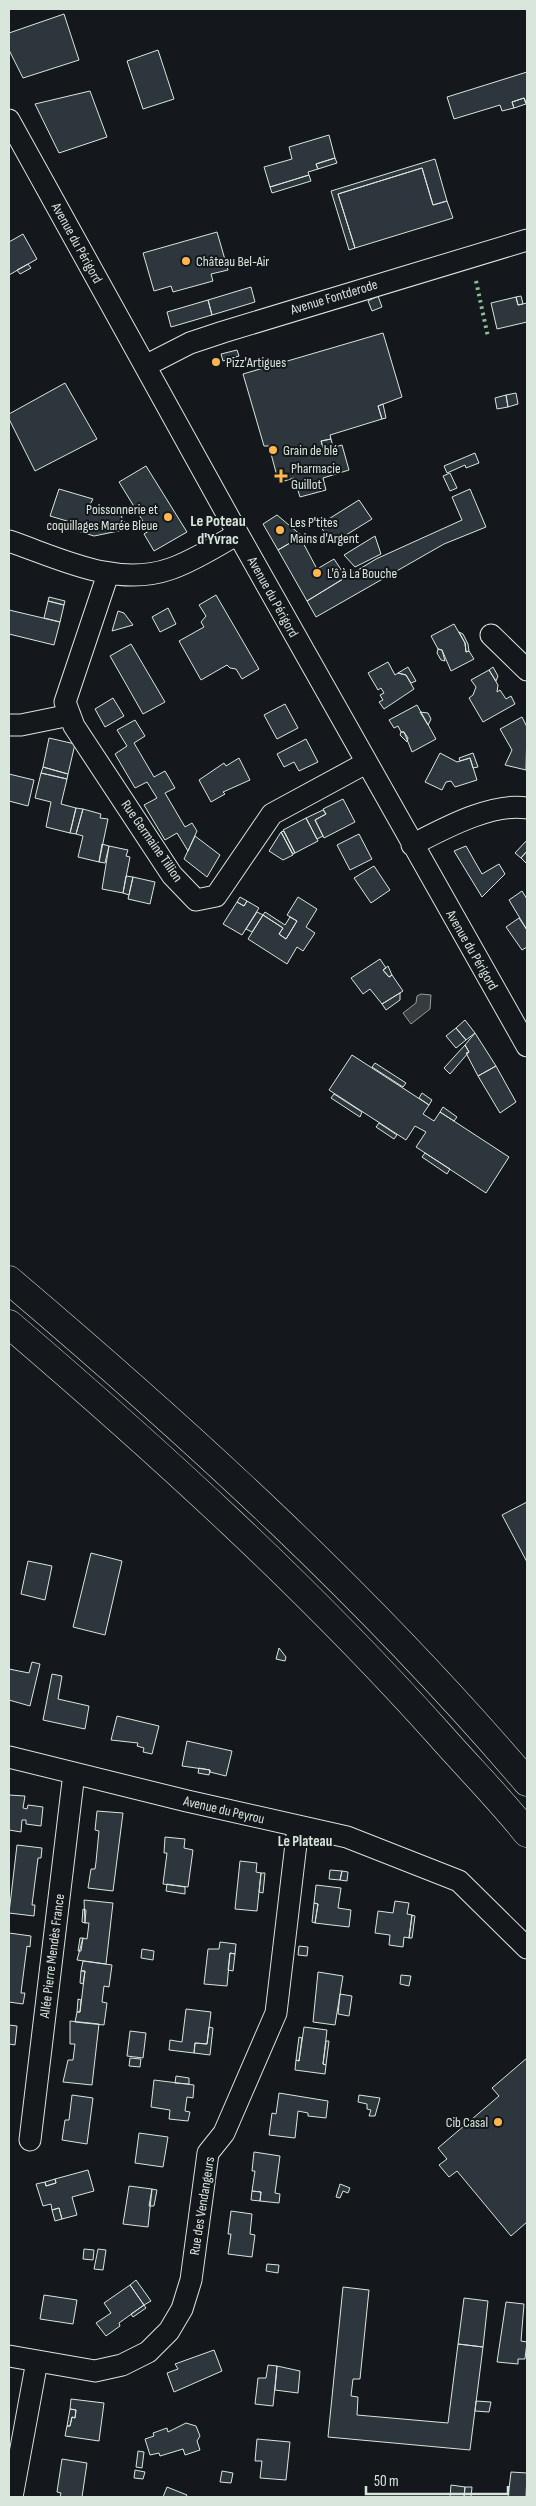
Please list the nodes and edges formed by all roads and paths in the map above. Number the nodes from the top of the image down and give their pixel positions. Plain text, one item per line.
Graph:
1 (9, 120) edge
2 (527, 240) edge
3 (145, 366) junction
4 (238, 534) junction
5 (9, 541) edge
6 (108, 574) junction
7 (491, 635) dead end
8 (527, 670) edge
9 (70, 715) junction
10 (9, 725) edge
11 (366, 763) junction
12 (527, 808) edge
13 (412, 845) junction
14 (527, 1046) edge
15 (9, 1280) edge
16 (9, 1324) edge
17 (9, 1757) edge
18 (74, 1773) junction
19 (527, 1782) edge
20 (298, 1827) junction
21 (527, 1833) edge
22 (527, 1948) edge
23 (30, 2140) dead end
24 (9, 2356) edge
25 (37, 2361) junction
26 (12, 2497) edge

1 - 3 street, Avenue du Périgord
2 - 3 street, Avenue Fontderode
3 - 4 street, Avenue du Périgord
4 - 6 street
4 - 11 street, Avenue du Périgord
5 - 6 street
6 - 9 street, Rue Germaine Tillion
7 - 8 street
9 - 10 street
9 - 11 street, Rue Germaine Tillion
11 - 13 street, Avenue du Périgord
12 - 13 street
13 - 14 street, Avenue du Périgord
15 - 19 highway
16 - 21 highway
17 - 18 street, Avenue du Peyrou
18 - 20 street, Avenue du Peyrou
18 - 23 street, Allée Pierre Mendès France
20 - 22 street, Avenue du Peyrou
20 - 25 street, Rue des Vendangeurs
24 - 25 street, Rue des Vendangeurs
25 - 26 street

